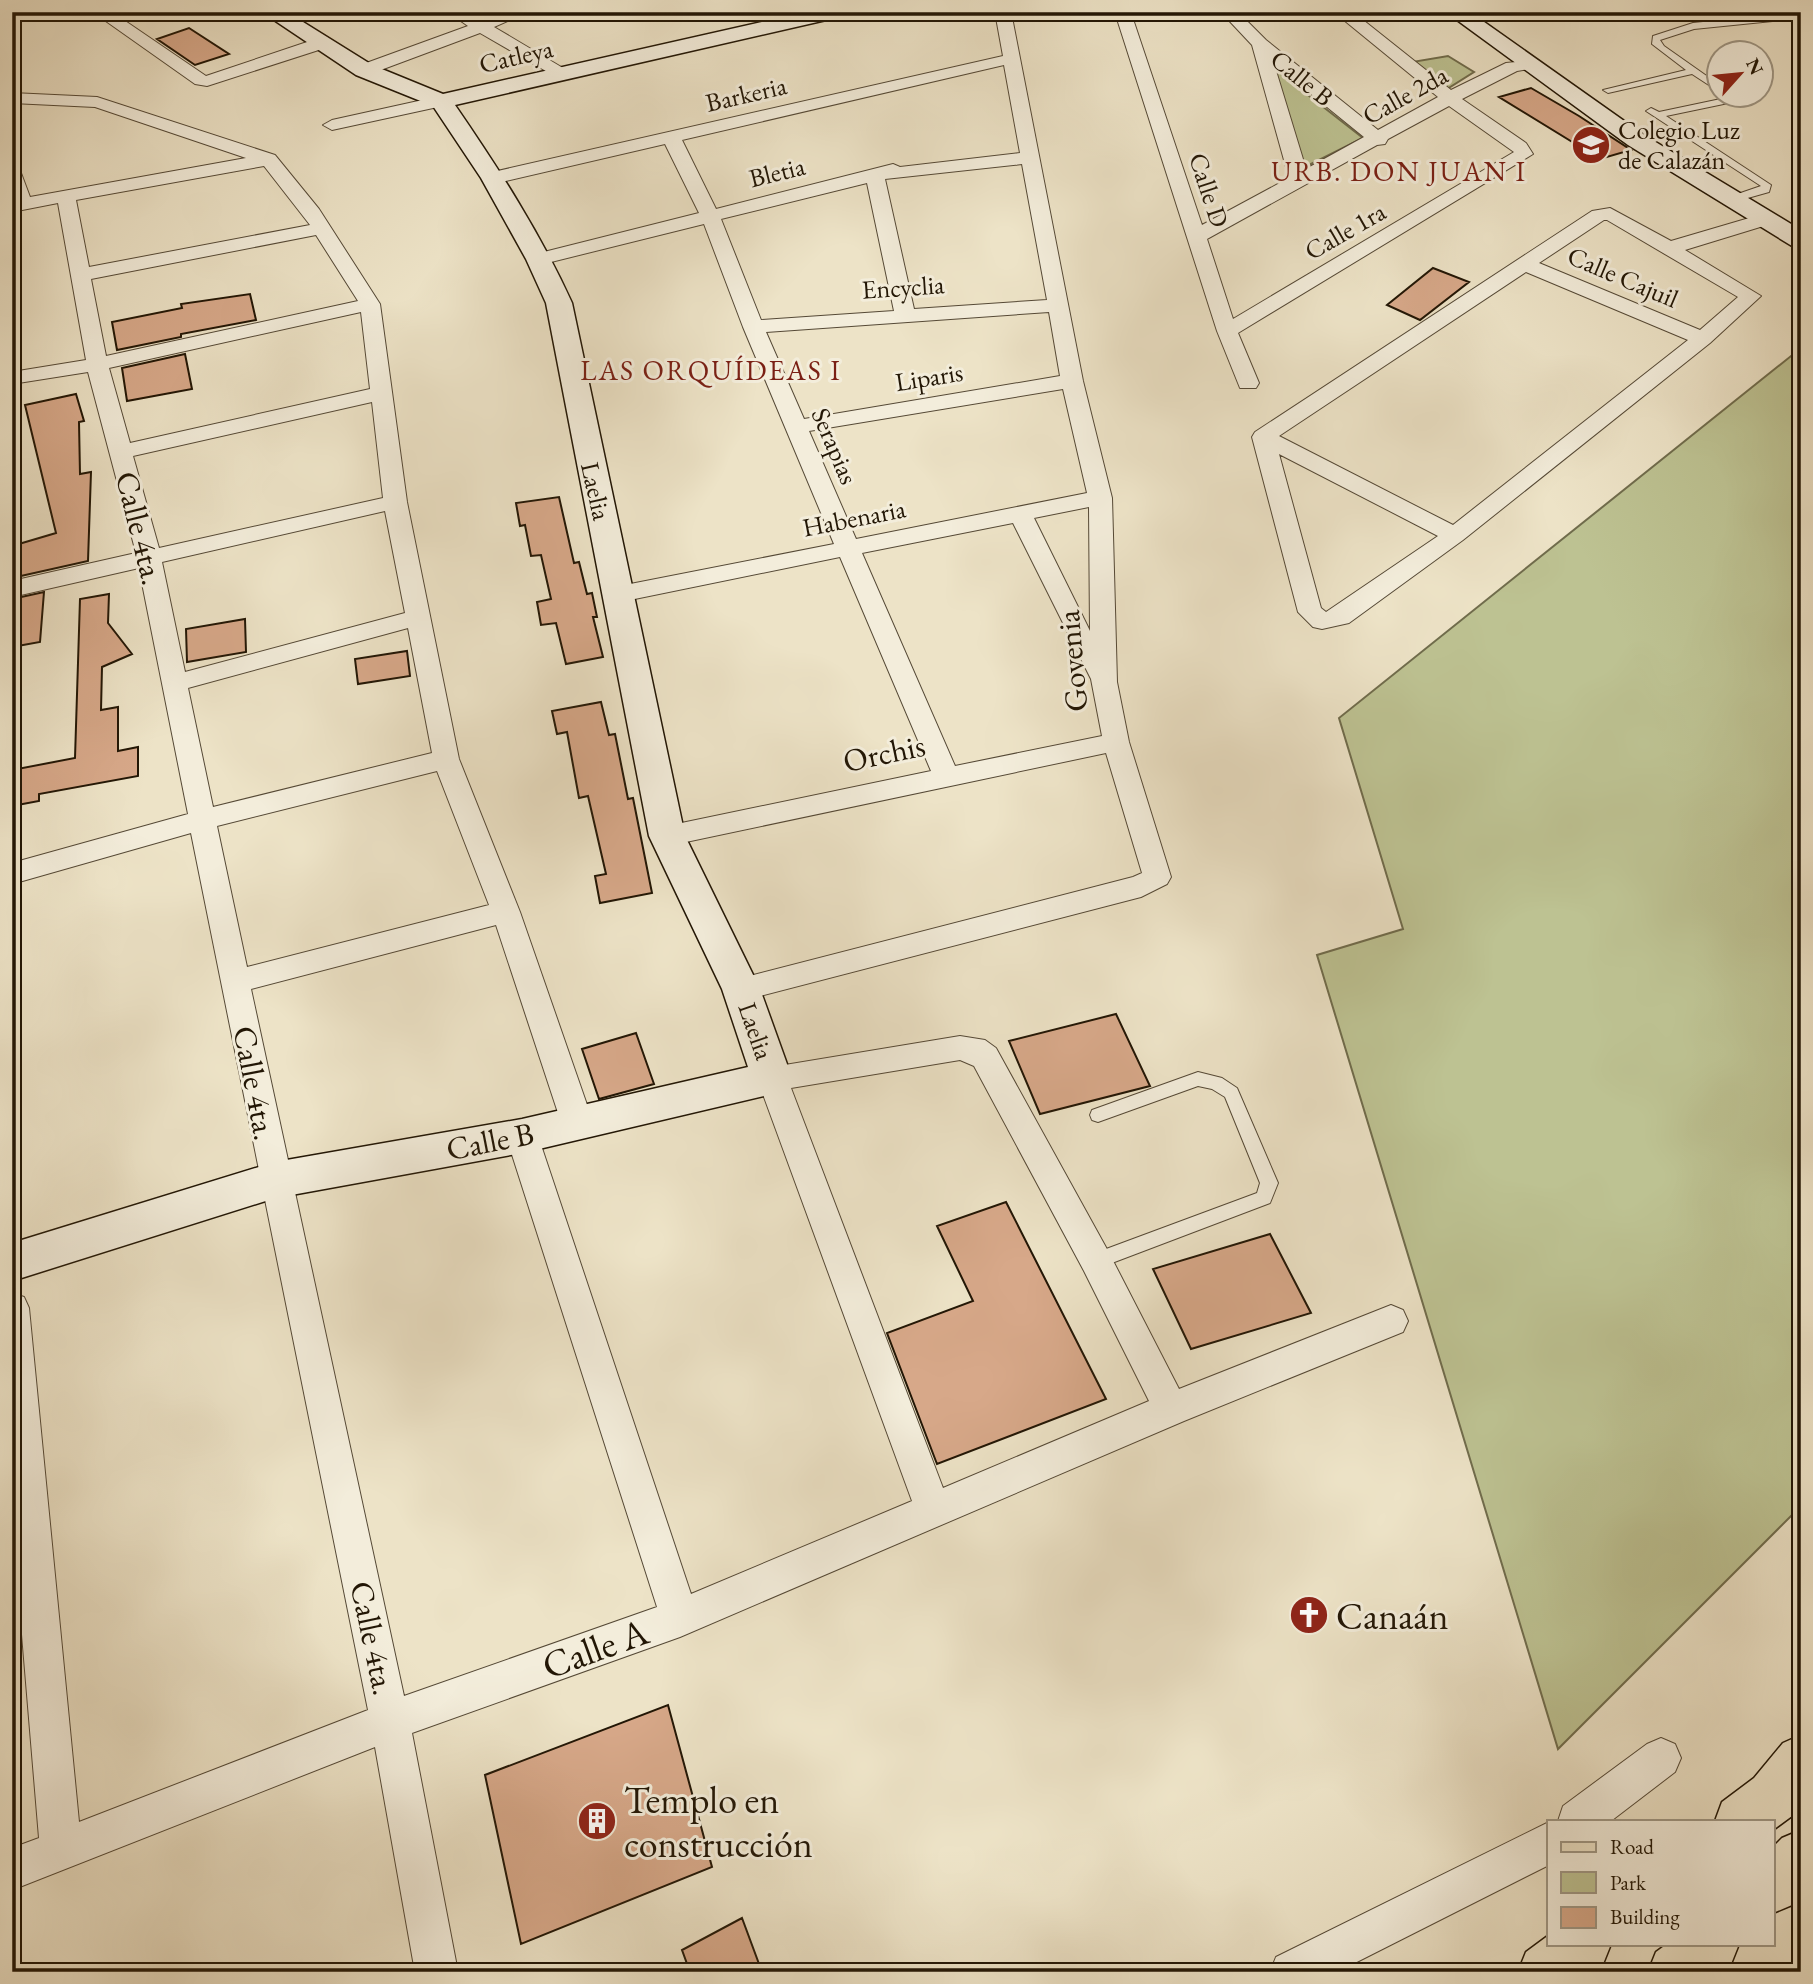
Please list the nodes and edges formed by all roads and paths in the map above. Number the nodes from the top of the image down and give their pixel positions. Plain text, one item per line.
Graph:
1 (36, 12) edge
2 (101, 12) edge
3 (272, 12) edge
4 (456, 12) edge
5 (520, 12) edge
6 (835, 12) edge
7 (1003, 12) edge
8 (1126, 12) edge
9 (1229, 12) edge
10 (1342, 12) edge
11 (1456, 12) edge
12 (1801, 15) edge
13 (12, 20) edge
14 (479, 26) junction
15 (322, 43) junction
16 (1260, 44) junction
17 (1010, 59) junction
18 (1530, 64) junction
19 (364, 70) junction
20 (1694, 71) junction
21 (564, 74) junction
22 (1704, 78) edge
23 (1608, 90) dead end
24 (12, 98) edge
25 (1450, 98) junction
26 (441, 101) junction
27 (1704, 103) edge
28 (1741, 108) edge
29 (1670, 123) junction
30 (332, 125) dead end
31 (1026, 132) junction
32 (672, 139) junction
33 (1379, 140) junction
34 (1032, 157) junction
35 (268, 159) junction
36 (12, 173) edge
37 (875, 175) junction
38 (493, 178) junction
39 (1300, 182) junction
40 (66, 196) junction
41 (1730, 200) junction
42 (17, 205) edge
43 (710, 215) junction
44 (1763, 220) junction
45 (322, 228) junction
46 (1197, 236) junction
47 (1801, 241) edge
48 (1670, 248) junction
49 (539, 259) junction
50 (1524, 264) junction
51 (81, 275) junction
52 (370, 304) junction
53 (1057, 305) junction
54 (905, 314) junction
55 (753, 327) junction
56 (1227, 331) junction
57 (1703, 339) junction
58 (97, 364) junction
59 (12, 377) edge
60 (1072, 382) junction
61 (1248, 383) dead end
62 (383, 393) junction
63 (796, 427) junction
64 (1263, 437) junction
65 (121, 452) junction
66 (1100, 498) junction
67 (395, 502) junction
68 (1020, 513) junction
69 (1455, 535) junction
70 (848, 547) junction
71 (149, 556) junction
72 (12, 589) edge
73 (620, 594) junction
74 (420, 617) junction
75 (1104, 682) junction
76 (175, 683) junction
77 (1116, 742) junction
78 (446, 758) junction
79 (946, 776) junction
80 (203, 820) junction
81 (667, 836) junction
82 (12, 874) edge
83 (506, 912) junction
84 (235, 982) junction
85 (741, 989) junction
86 (772, 1078) junction
87 (1098, 1115) dead end
88 (577, 1122) junction
89 (522, 1136) junction
90 (275, 1180) junction
91 (1096, 1261) junction
92 (12, 1262) edge
93 (12, 1308) edge
94 (1391, 1321) dead end
95 (1171, 1409) junction
96 (933, 1509) junction
97 (680, 1618) junction
98 (390, 1721) junction
99 (1661, 1758) dead end
100 (1801, 1761) edge
101 (1579, 1820) edge
102 (1742, 1820) edge
103 (1547, 1844) edge
104 (61, 1850) junction
105 (1801, 1857) edge
106 (12, 1869) edge
107 (1774, 1885) edge
108 (1580, 1946) edge
109 (1708, 1946) edge
110 (437, 1972) edge
111 (1291, 1972) edge
112 (1546, 1972) edge
113 (1676, 1972) edge

1 - 13 street
2 - 15 street
3 - 15 street
4 - 14 street
5 - 14 street
6 - 21 street, Catleya
7 - 17 street, Govenia
8 - 46 street, Calle D
9 - 16 street, Calle B
10 - 25 street
11 - 18 street
12 - 20 lane
14 - 19 street
14 - 21 street
15 - 19 street
16 - 33 street, Calle B
16 - 39 street
17 - 31 street, Govenia
17 - 32 street, Barkeria
18 - 25 street, Calle 2da
18 - 41 street
19 - 26 street
20 - 22 lane
20 - 23 lane
21 - 26 street, Catleya
24 - 35 street
25 - 33 street, Calle 2da
25 - 56 street, Calle 1ra
26 - 30 street, Catleya
26 - 38 street, Laelia
27 - 29 lane
28 - 29 lane
29 - 41 lane
31 - 34 street, Govenia
31 - 37 street
32 - 38 street, Barkeria
32 - 43 street, Serapias
33 - 39 street, Calle 2da
34 - 37 street, Bletia
34 - 53 street, Govenia
35 - 40 street
35 - 45 street
36 - 42 street
37 - 43 street, Bletia
37 - 54 street
38 - 49 street, Laelia
39 - 46 street, Calle 2da
40 - 42 street
40 - 51 street, Calle 4ta.
41 - 44 street
43 - 49 street, Bletia
43 - 55 street, Serapias
44 - 47 street
44 - 48 street
45 - 51 street
45 - 52 street
46 - 56 street, Calle D
48 - 50 street
48 - 57 street
49 - 73 street, Laelia
50 - 57 street, Calle Cajuil
50 - 64 street
51 - 58 street, Calle 4ta.
52 - 58 street
52 - 62 street
53 - 54 street, Encyclia
53 - 60 street, Govenia
54 - 55 street, Encyclia
55 - 63 street, Serapias
56 - 61 street, Calle D
57 - 69 street
58 - 59 street
58 - 65 street, Calle 4ta.
60 - 63 street, Liparis
60 - 66 street, Govenia
62 - 65 street
62 - 67 street
63 - 70 street, Serapias
64 - 69 street
64 - 69 street
65 - 71 street, Calle 4ta.
66 - 68 street, Habenaria
66 - 75 street, Govenia
67 - 71 street
67 - 74 street
68 - 70 street, Habenaria
68 - 75 street
70 - 73 street, Habenaria
70 - 79 street, Serapias
71 - 72 street
71 - 76 street, Calle 4ta.
73 - 81 street, Laelia
74 - 76 street
74 - 78 street
75 - 77 street, Govenia
76 - 80 street, Calle 4ta.
77 - 79 street, Orchis
77 - 85 street, Govenia
78 - 80 street
78 - 83 street
79 - 81 street, Orchis
80 - 82 street
80 - 84 street, Calle 4ta.
81 - 85 street, Laelia
83 - 84 street
83 - 88 street
84 - 90 street, Calle 4ta.
85 - 86 street, Laelia
86 - 88 street, Calle B
86 - 91 street, Calle B
86 - 96 street
87 - 91 lane
88 - 89 street, Calle B
89 - 90 street, Calle B
89 - 97 street
90 - 92 street, Calle B
90 - 98 street, Calle 4ta.
91 - 95 street
93 - 104 street
94 - 95 street, Calle A
95 - 96 street, Calle A
96 - 97 street, Calle A
97 - 98 street, Calle A
98 - 104 street, Calle A
98 - 110 street, Calle 4ta.
99 - 101 street
100 - 102 main road
103 - 111 street
104 - 106 street, Calle A
105 - 107 main road
108 - 112 main road
109 - 113 main road

